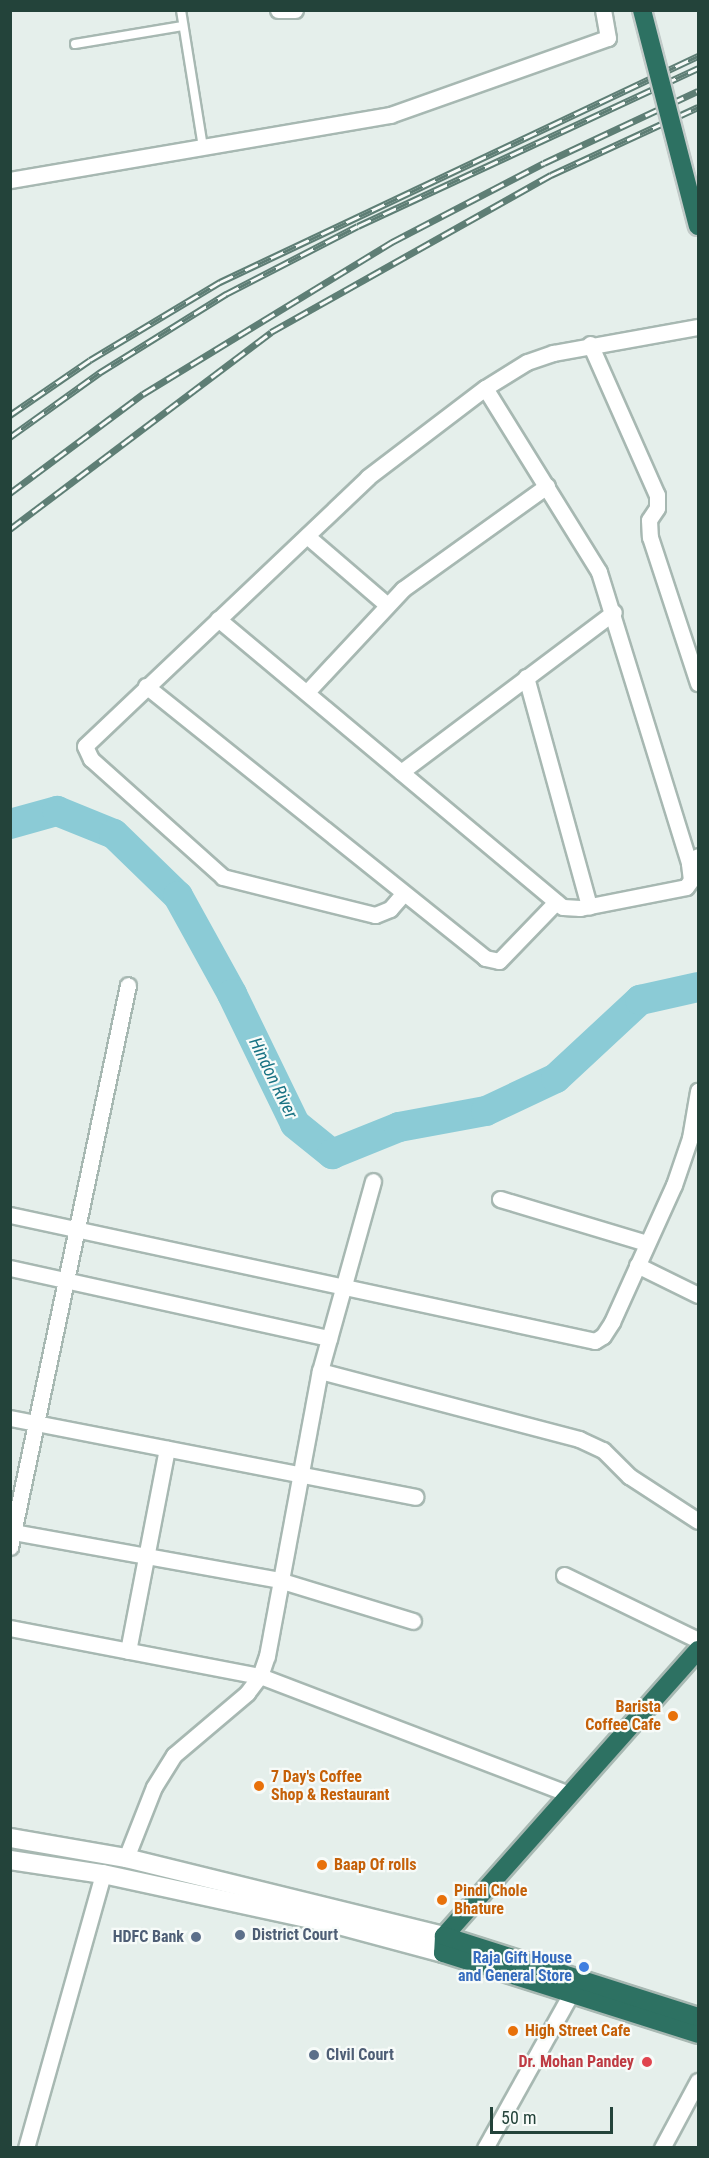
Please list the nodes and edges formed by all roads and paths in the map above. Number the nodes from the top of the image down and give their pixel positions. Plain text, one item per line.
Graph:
1 (181, 10) edge
2 (278, 10) edge
3 (295, 10) edge
4 (603, 10) edge
5 (642, 10) edge
6 (183, 26) junction
7 (75, 44) dead end
8 (203, 148) junction
9 (10, 180) edge
10 (699, 226) edge
11 (699, 327) edge
12 (590, 344) junction
13 (485, 388) junction
14 (547, 486) junction
15 (307, 536) junction
16 (386, 604) junction
17 (614, 612) junction
18 (218, 619) junction
19 (526, 678) junction
20 (699, 683) edge
21 (146, 686) junction
22 (307, 692) junction
23 (401, 772) junction
24 (694, 859) edge
25 (403, 894) junction
26 (556, 902) junction
27 (589, 906) junction
28 (128, 985) dead end
29 (699, 1091) edge
30 (373, 1181) dead end
31 (500, 1198) dead end
32 (10, 1215) edge
33 (79, 1230) junction
34 (647, 1244) junction
35 (638, 1265) junction
36 (10, 1268) edge
37 (68, 1281) junction
38 (341, 1286) junction
39 (699, 1295) edge
40 (329, 1338) junction
41 (320, 1371) junction
42 (10, 1418) edge
43 (35, 1423) junction
44 (167, 1449) junction
45 (300, 1476) junction
46 (415, 1497) dead end
47 (699, 1521) edge
48 (12, 1539) edge
49 (147, 1556) junction
50 (564, 1575) dead end
51 (279, 1580) junction
52 (413, 1621) dead end
53 (10, 1628) edge
54 (699, 1640) edge
55 (128, 1650) junction
56 (699, 1650) edge
57 (260, 1676) junction
58 (569, 1794) junction
59 (10, 1838) edge
60 (126, 1858) junction
61 (10, 1860) edge
62 (104, 1874) junction
63 (444, 1944) junction
64 (572, 1992) junction
65 (699, 2017) edge
66 (699, 2034) edge
67 (699, 2081) edge
68 (26, 2148) edge
69 (485, 2148) edge
70 (662, 2148) edge

1 - 6 lane
2 - 3 street
4 - 8 street
5 - 10 highway, bridge
6 - 7 lane
6 - 8 lane
8 - 9 street
11 - 12 street
12 - 13 street
12 - 20 street
13 - 14 street
13 - 15 street
14 - 16 street
14 - 17 street
15 - 16 street
15 - 18 street
16 - 22 street
17 - 19 street
17 - 24 street
18 - 21 street
18 - 22 street
19 - 23 street
19 - 27 street
21 - 25 street
21 - 25 street
22 - 23 street
23 - 26 street
24 - 27 street
25 - 26 street
26 - 27 street
28 - 33 street
29 - 34 street
30 - 38 street
31 - 34 street
32 - 33 street
33 - 37 street
33 - 38 street
34 - 35 street
35 - 38 street
35 - 39 street
36 - 37 street
37 - 40 street
37 - 43 street
38 - 40 street
40 - 41 street
41 - 45 street
41 - 47 street
42 - 43 street
43 - 44 street
43 - 48 street
44 - 45 street
44 - 49 street
45 - 46 street
45 - 51 street
48 - 49 street
49 - 51 street
49 - 55 street
50 - 54 street
51 - 52 street
51 - 57 street
53 - 55 street
55 - 57 street
56 - 58 highway
57 - 58 street
57 - 60 street
58 - 63 highway
59 - 60 main road
60 - 63 main road
61 - 62 main road
62 - 63 main road
62 - 68 street
63 - 64 highway
63 - 65 highway
64 - 66 highway
64 - 69 street
67 - 70 street

